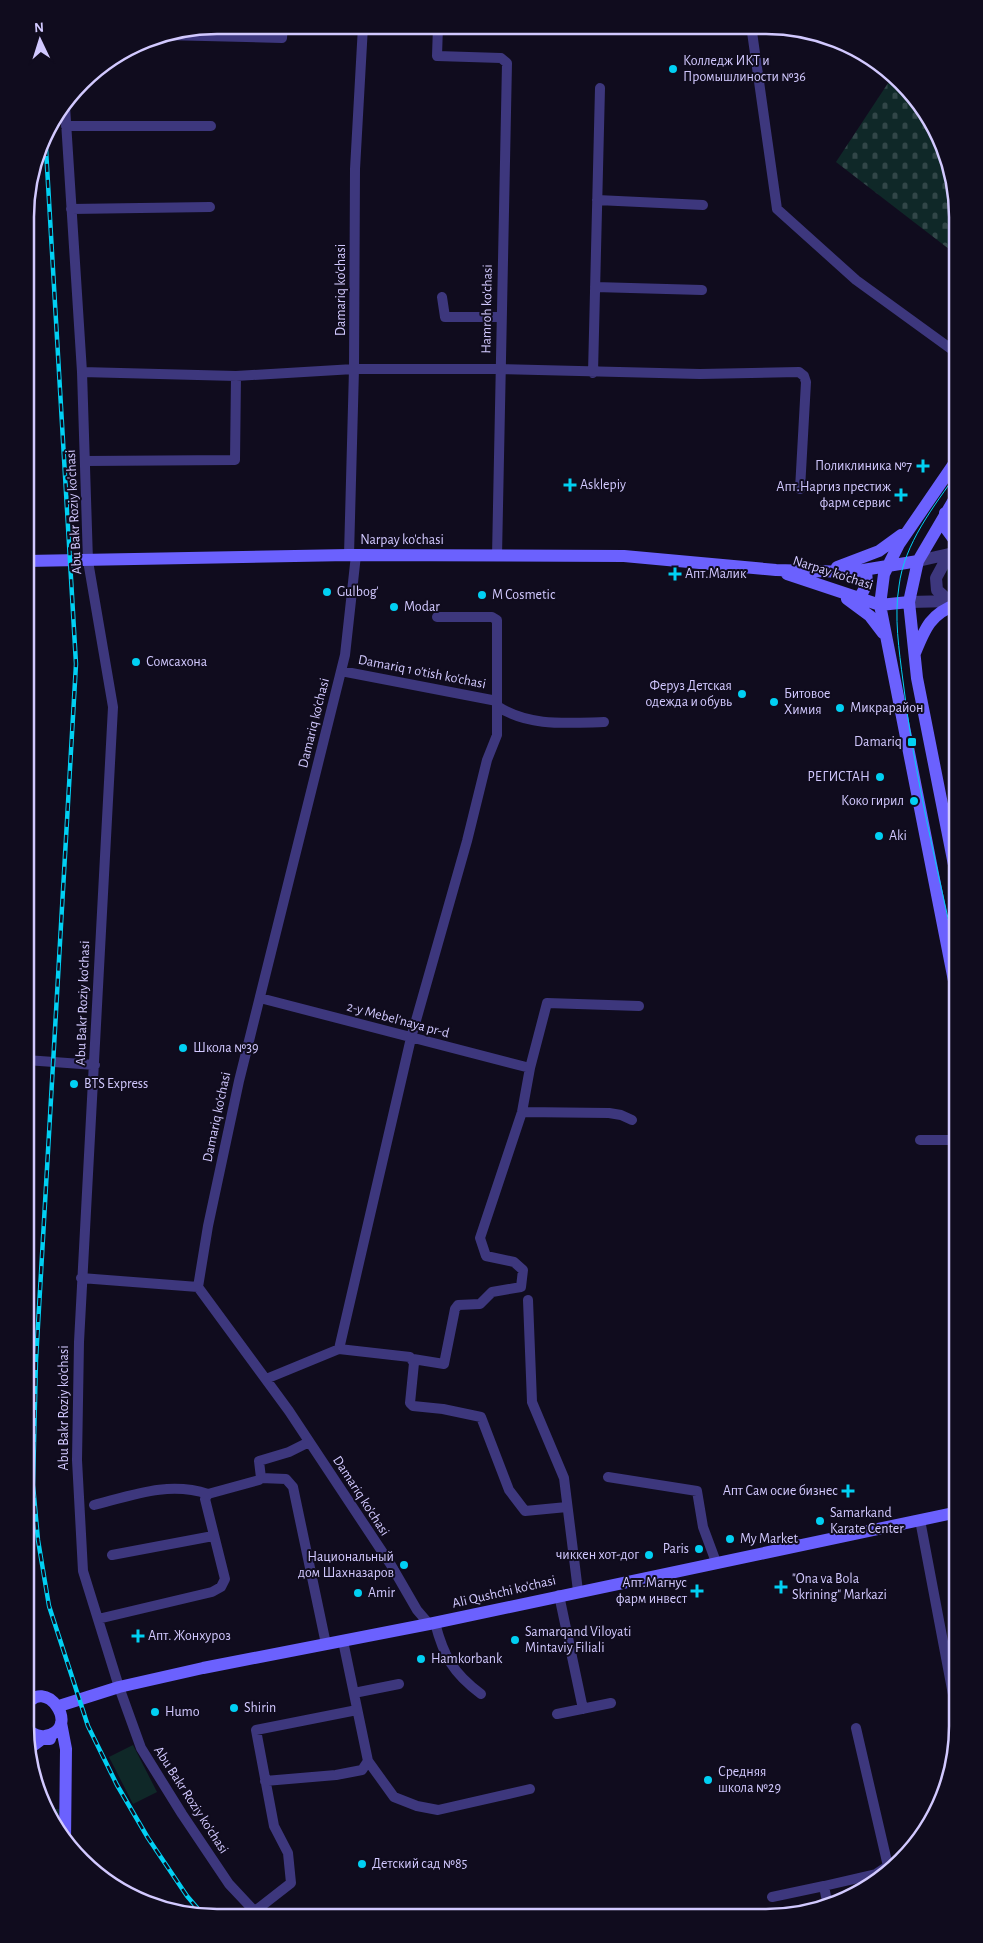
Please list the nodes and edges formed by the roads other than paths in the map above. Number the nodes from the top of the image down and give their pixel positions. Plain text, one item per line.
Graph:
1 (282, 34) edge
2 (363, 34) edge
3 (438, 34) edge
4 (751, 34) edge
5 (189, 36) edge
6 (600, 88) dead end
7 (65, 114) edge
8 (66, 126) junction
9 (211, 126) dead end
10 (597, 200) junction
11 (703, 205) dead end
12 (210, 207) dead end
13 (71, 209) junction
14 (595, 287) junction
15 (702, 290) dead end
16 (442, 297) dead end
17 (501, 317) junction
18 (949, 347) edge
19 (354, 369) junction
20 (500, 369) junction
21 (82, 372) junction
22 (593, 373) junction
23 (236, 376) junction
24 (85, 461) junction
25 (949, 471) edge
26 (800, 488) dead end
27 (949, 507) edge
28 (945, 513) junction
29 (909, 529) junction
30 (949, 535) edge
31 (949, 552) edge
32 (353, 555) junction
33 (497, 556) junction
34 (949, 559) edge
35 (34, 561) edge
36 (88, 561) junction
37 (918, 561) junction
38 (887, 566) junction
39 (776, 570) junction
40 (866, 570) junction
41 (820, 571) junction
42 (828, 588) junction
43 (949, 598) edge
44 (859, 599) junction
45 (909, 602) junction
46 (949, 602) edge
47 (880, 604) junction
48 (949, 606) edge
49 (437, 617) dead end
50 (886, 638) junction
51 (914, 655) junction
52 (341, 671) junction
53 (497, 703) junction
54 (604, 722) dead end
55 (949, 840) edge
56 (949, 956) edge
57 (260, 998) junction
58 (639, 1006) dead end
59 (411, 1038) junction
60 (34, 1061) edge
61 (95, 1065) junction
62 (530, 1068) junction
63 (522, 1112) junction
64 (632, 1120) dead end
65 (920, 1140) dead end
66 (949, 1140) edge
67 (81, 1278) junction
68 (198, 1287) junction
69 (528, 1300) dead end
70 (339, 1349) junction
71 (413, 1360) junction
72 (266, 1378) junction
73 (309, 1442) junction
74 (608, 1477) dead end
75 (261, 1478) junction
76 (208, 1494) junction
77 (94, 1505) dead end
78 (567, 1507) junction
79 (949, 1514) edge
80 (920, 1520) junction
81 (213, 1536) junction
82 (112, 1556) dead end
83 (716, 1562) junction
84 (578, 1592) junction
85 (559, 1595) junction
86 (98, 1619) junction
87 (432, 1624) junction
88 (343, 1641) junction
89 (326, 1644) junction
90 (949, 1673) edge
91 (400, 1684) dead end
92 (119, 1687) junction
93 (354, 1693) junction
94 (481, 1694) dead end
95 (34, 1700) edge
96 (611, 1703) dead end
97 (59, 1706) junction
98 (583, 1709) junction
99 (358, 1710) junction
100 (558, 1714) dead end
101 (60, 1723) junction
102 (856, 1728) dead end
103 (34, 1733) edge
104 (35, 1747) edge
105 (66, 1748) junction
106 (368, 1761) junction
107 (265, 1781) junction
108 (530, 1789) dead end
109 (65, 1828) edge
110 (888, 1863) edge
111 (873, 1875) edge
112 (824, 1886) junction
113 (772, 1897) dead end
114 (826, 1899) edge
115 (252, 1909) edge
116 (262, 1909) edge

1 - 5 street
2 - 19 street, Damariq ko'chasi
3 - 17 street, Hamroh ko'chasi
4 - 18 street
6 - 10 street
7 - 8 street, Abu Bakr Roziy ko'chasi
8 - 9 street
8 - 13 street, Abu Bakr Roziy ko'chasi
10 - 11 street
10 - 14 street
12 - 13 street
13 - 21 street, Abu Bakr Roziy ko'chasi
14 - 15 street
14 - 22 street
16 - 17 street
17 - 20 street, Hamroh ko'chasi
19 - 20 street
19 - 23 street
19 - 32 street, Damariq ko'chasi
20 - 22 street
20 - 33 street, Hamroh ko'chasi
21 - 23 street
21 - 24 street, Abu Bakr Roziy ko'chasi
22 - 26 street
23 - 24 street
24 - 36 street, Abu Bakr Roziy ko'chasi
25 - 29 main road
27 - 28 main road
28 - 30 main road
28 - 37 main road
29 - 38 main road
29 - 41 main road
31 - 37 street
32 - 33 main road, Narpay ko'chasi
32 - 36 main road, Narpay ko'chasi
32 - 52 street, Damariq ko'chasi
33 - 39 main road, Narpay ko'chasi
34 - 43 street
35 - 36 main road, Narpay ko'chasi
36 - 61 street, Abu Bakr Roziy ko'chasi
37 - 38 main road, Narpay ko'chasi
37 - 45 main road
38 - 40 main road, Narpay ko'chasi
38 - 47 main road
39 - 41 main road, Narpay ko'chasi
39 - 42 main road, Narpay ko'chasi
40 - 41 main road, Narpay ko'chasi
40 - 44 main road
42 - 44 main road, Narpay ko'chasi
42 - 50 main road
44 - 47 main road, Narpay ko'chasi
45 - 46 street
45 - 47 main road, Narpay ko'chasi
45 - 51 main road
47 - 50 main road
48 - 51 main road
49 - 53 street
50 - 56 main road
51 - 55 main road
52 - 53 street, Damariq 1 o'tish ko'chasi
52 - 57 street, Damariq ko'chasi
53 - 54 street, Damariq 1 o'tish ko'chasi
53 - 59 street
57 - 59 street, 2-y Mebel'naya pr-d
57 - 68 street, Damariq ko'chasi
58 - 62 street
59 - 62 street, 2-y Mebel'naya pr-d
59 - 70 street
60 - 61 street
61 - 67 street, Abu Bakr Roziy ko'chasi
62 - 63 street
63 - 64 street
63 - 71 street
65 - 66 street
67 - 68 street
67 - 86 street, Abu Bakr Roziy ko'chasi
68 - 72 street, Damariq ko'chasi
69 - 78 street
70 - 71 street
70 - 72 street
71 - 78 street
72 - 73 street, Damariq ko'chasi
73 - 75 street
73 - 87 street, Damariq ko'chasi
74 - 83 street
75 - 76 street
75 - 89 street
76 - 77 street
76 - 81 street
78 - 84 street
79 - 80 main road, Ali Qushchi ko'chasi
80 - 83 main road, Ali Qushchi ko'chasi
80 - 90 street
81 - 82 street
81 - 86 street
83 - 84 main road, Ali Qushchi ko'chasi
84 - 85 main road, Ali Qushchi ko'chasi
85 - 87 main road, Ali Qushchi ko'chasi
85 - 98 street
86 - 92 street, Abu Bakr Roziy ko'chasi
87 - 88 main road, Ali Qushchi ko'chasi
87 - 94 street
88 - 89 main road, Ali Qushchi ko'chasi
88 - 93 street
89 - 92 main road, Ali Qushchi ko'chasi
91 - 93 street
92 - 97 main road, Ali Qushchi ko'chasi
92 - 115 street, Abu Bakr Roziy ko'chasi
93 - 99 street
95 - 97 main road
96 - 98 street
97 - 101 main road
98 - 100 street
99 - 106 street
99 - 107 street
101 - 103 main road
101 - 105 main road
102 - 110 street
104 - 105 main road
105 - 109 main road
106 - 107 street
106 - 108 street
107 - 116 street
111 - 112 street
112 - 113 street
112 - 114 street

